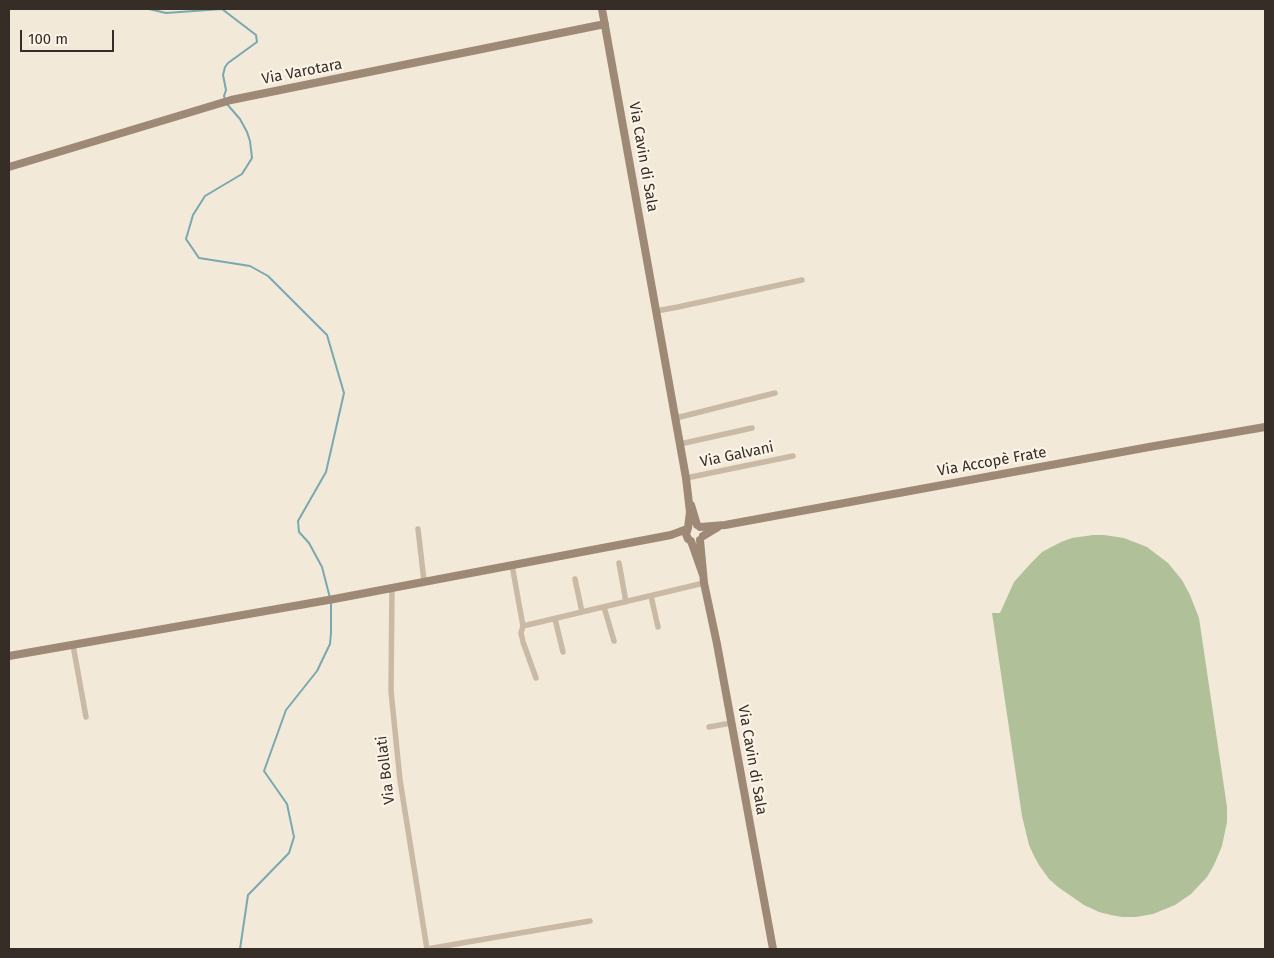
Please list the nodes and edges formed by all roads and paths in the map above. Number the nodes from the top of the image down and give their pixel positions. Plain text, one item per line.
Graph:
1 (602, 9) edge
2 (605, 24) junction
3 (9, 167) edge
4 (802, 280) dead end
5 (656, 311) junction
6 (775, 393) dead end
7 (676, 418) junction
8 (1265, 427) edge
9 (752, 428) dead end
10 (680, 444) junction
11 (792, 456) dead end
12 (686, 478) junction
13 (688, 498) junction
14 (724, 525) junction
15 (699, 526) junction
16 (688, 528) junction
17 (418, 529) dead end
18 (671, 535) junction
19 (702, 538) junction
20 (690, 540) junction
21 (619, 563) dead end
22 (512, 565) junction
23 (575, 579) dead end
24 (703, 579) junction
25 (424, 581) junction
26 (392, 588) junction
27 (651, 596) junction
28 (626, 602) junction
29 (604, 607) junction
30 (582, 612) junction
31 (555, 619) junction
32 (523, 626) junction
33 (658, 627) dead end
34 (614, 641) dead end
35 (73, 645) junction
36 (563, 652) dead end
37 (9, 656) edge
38 (536, 678) dead end
39 (86, 717) dead end
40 (731, 723) junction
41 (709, 727) dead end
42 (590, 921) dead end
43 (427, 949) edge
44 (773, 949) edge

1 - 2 main road, Via Cavin di Sala
2 - 3 main road, Via Varotara
2 - 5 main road, Via Cavin di Sala
4 - 5 street
5 - 7 main road, Via Cavin di Sala
6 - 7 street
7 - 10 main road, Via Cavin di Sala
8 - 14 main road, Via Accopè Frate
9 - 10 street
10 - 12 main road, Via Cavin di Sala
11 - 12 street, Via Galvani
12 - 13 main road, Via Cavin di Sala
13 - 15 main road, Via Cavin di Sala
13 - 16 main road, Via Cavin di Sala
14 - 15 main road, Via Accopè Frate
14 - 19 main road, Via Accopè Frate
15 - 16 main road
15 - 19 main road
16 - 18 main road
16 - 20 main road
17 - 25 street
18 - 20 main road
18 - 22 main road
19 - 20 main road
19 - 24 main road, Via Cavin di Sala
20 - 24 main road, Via Cavin di Sala
21 - 28 street
22 - 25 main road
22 - 32 street
23 - 30 street
24 - 27 street
24 - 40 main road, Via Cavin di Sala
25 - 26 main road
26 - 35 main road
26 - 43 street, Via Bollati
27 - 28 street
27 - 33 street
28 - 29 street
29 - 30 street
29 - 34 street
30 - 31 street
31 - 32 street
31 - 36 street
32 - 38 street
35 - 37 main road
35 - 39 street
40 - 41 street
40 - 44 main road, Via Cavin di Sala
42 - 43 street, Via Bollati

